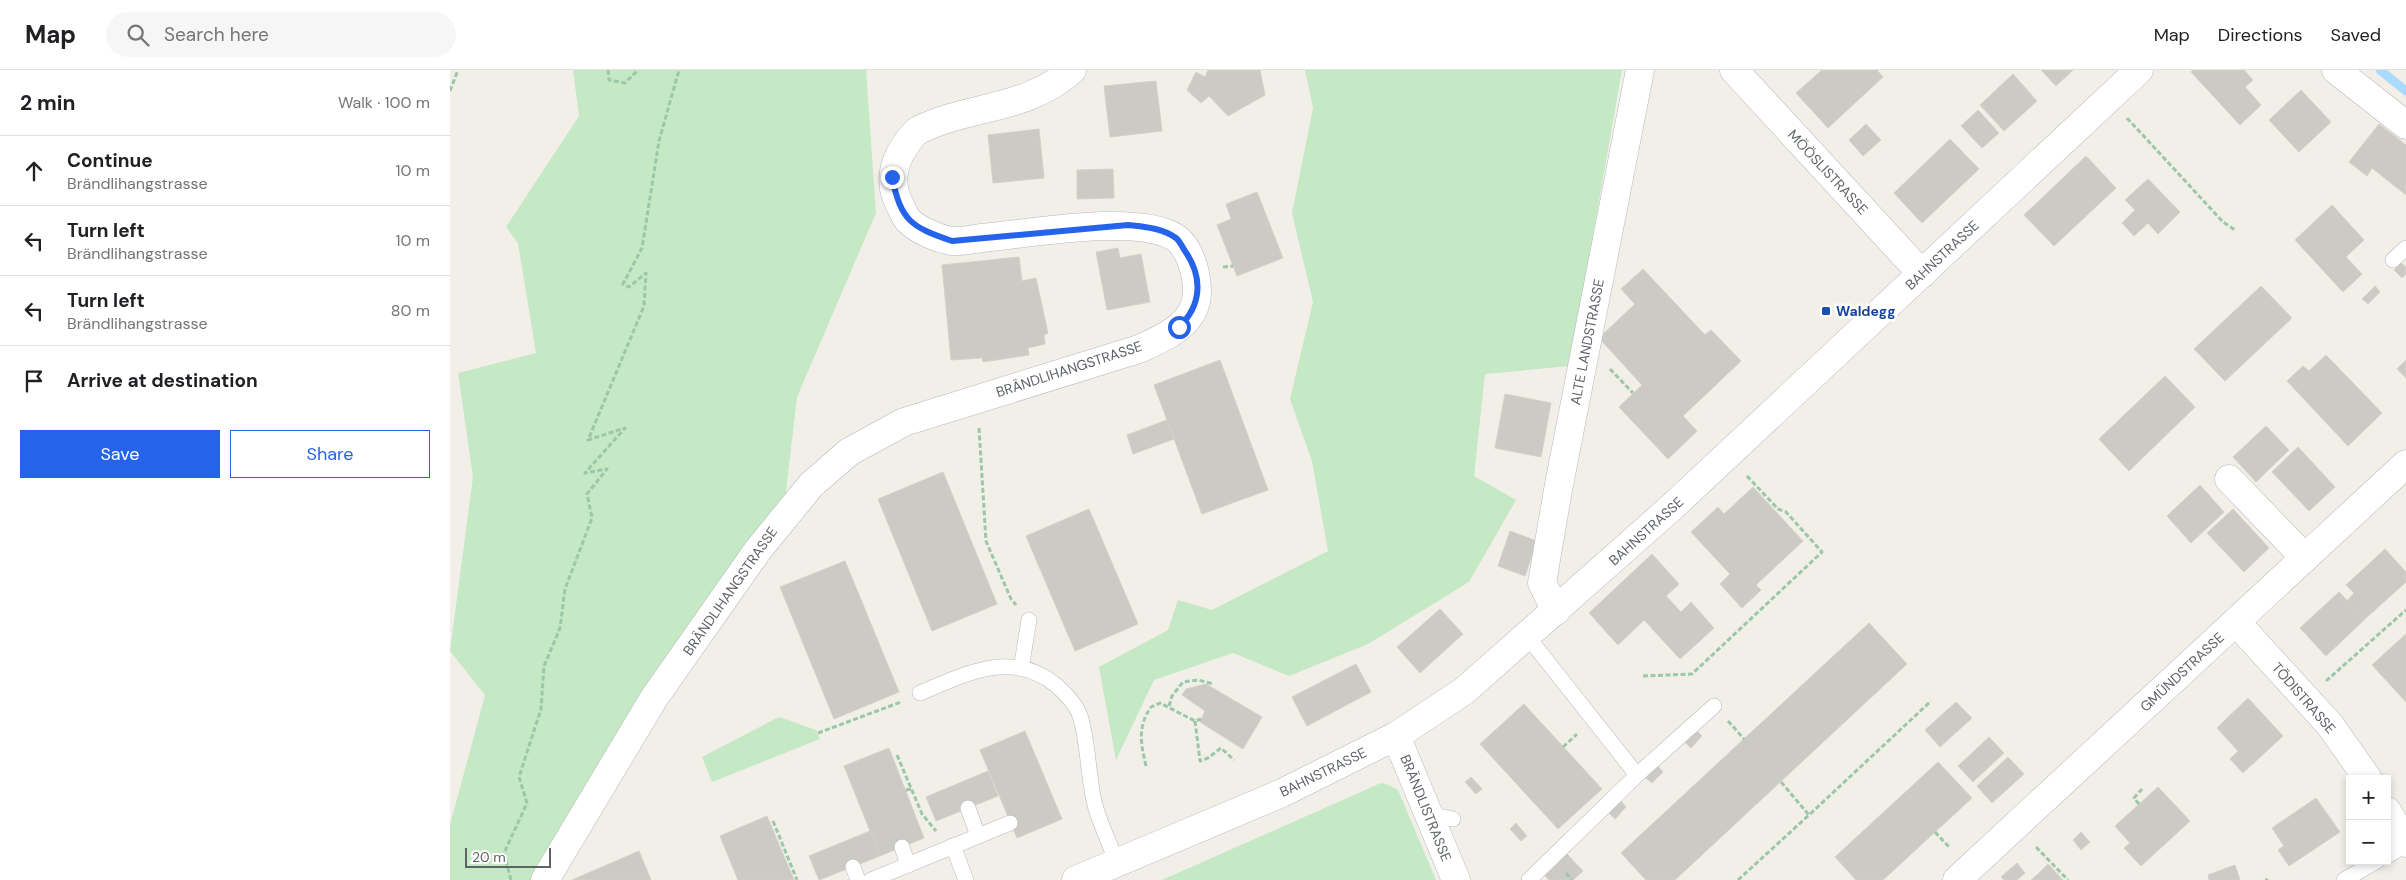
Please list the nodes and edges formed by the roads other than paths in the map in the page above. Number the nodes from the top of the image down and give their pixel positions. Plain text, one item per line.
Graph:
1 (1072, 70) edge
2 (1640, 70) edge
3 (1734, 70) edge
4 (2139, 70) edge
5 (2336, 70) edge
6 (2406, 125) edge
7 (2406, 248) edge
8 (2393, 260) dead end
9 (1922, 274) junction
10 (2406, 464) edge
11 (2229, 479) dead end
12 (2305, 558) junction
13 (1556, 611) junction
14 (1029, 620) road end
15 (2236, 622) junction
16 (1527, 636) junction
17 (1021, 669) junction
18 (920, 694) road end
19 (1714, 706) dead end
20 (1396, 736) junction
21 (1637, 775) junction
22 (2365, 775) edge
23 (968, 808) dead end
24 (2391, 818) edge
25 (1010, 823) dead end
26 (978, 836) junction
27 (2406, 844) edge
28 (953, 846) junction
29 (902, 847) dead end
30 (2391, 853) edge
31 (1117, 863) junction
32 (908, 865) junction
33 (2371, 865) edge
34 (545, 880) edge
35 (871, 880) edge
36 (966, 880) edge
37 (1076, 880) edge
38 (1456, 880) edge
39 (1529, 880) edge
40 (1957, 880) edge
41 (2344, 880) edge

1 - 34 street, BRÄNDLIHANGSTRASSE
2 - 13 street, ALTE LANDSTRASSE
3 - 9 street, MÖÖSLISTRASSE
4 - 9 street, BAHNSTRASSE
5 - 6 street
7 - 8 lane
9 - 13 street, BAHNSTRASSE
10 - 12 street, GMÜNDSTRASSE
11 - 12 street
12 - 15 street, GMÜNDSTRASSE
13 - 16 street, BAHNSTRASSE
14 - 17 lane
15 - 22 street, TÖDISTRASSE
15 - 40 street, GMÜNDSTRASSE
16 - 20 street, BAHNSTRASSE
16 - 21 lane
17 - 18 lane
17 - 31 lane
19 - 21 lane
20 - 31 street, BAHNSTRASSE
20 - 38 street, BRÄNDLISTRASSE
21 - 39 lane
23 - 26 lane
24 - 27 street
25 - 26 lane
26 - 28 lane
27 - 30 lane
28 - 32 lane
28 - 36 lane
29 - 32 lane
31 - 37 street, BAHNSTRASSE
32 - 35 lane
33 - 41 lane

